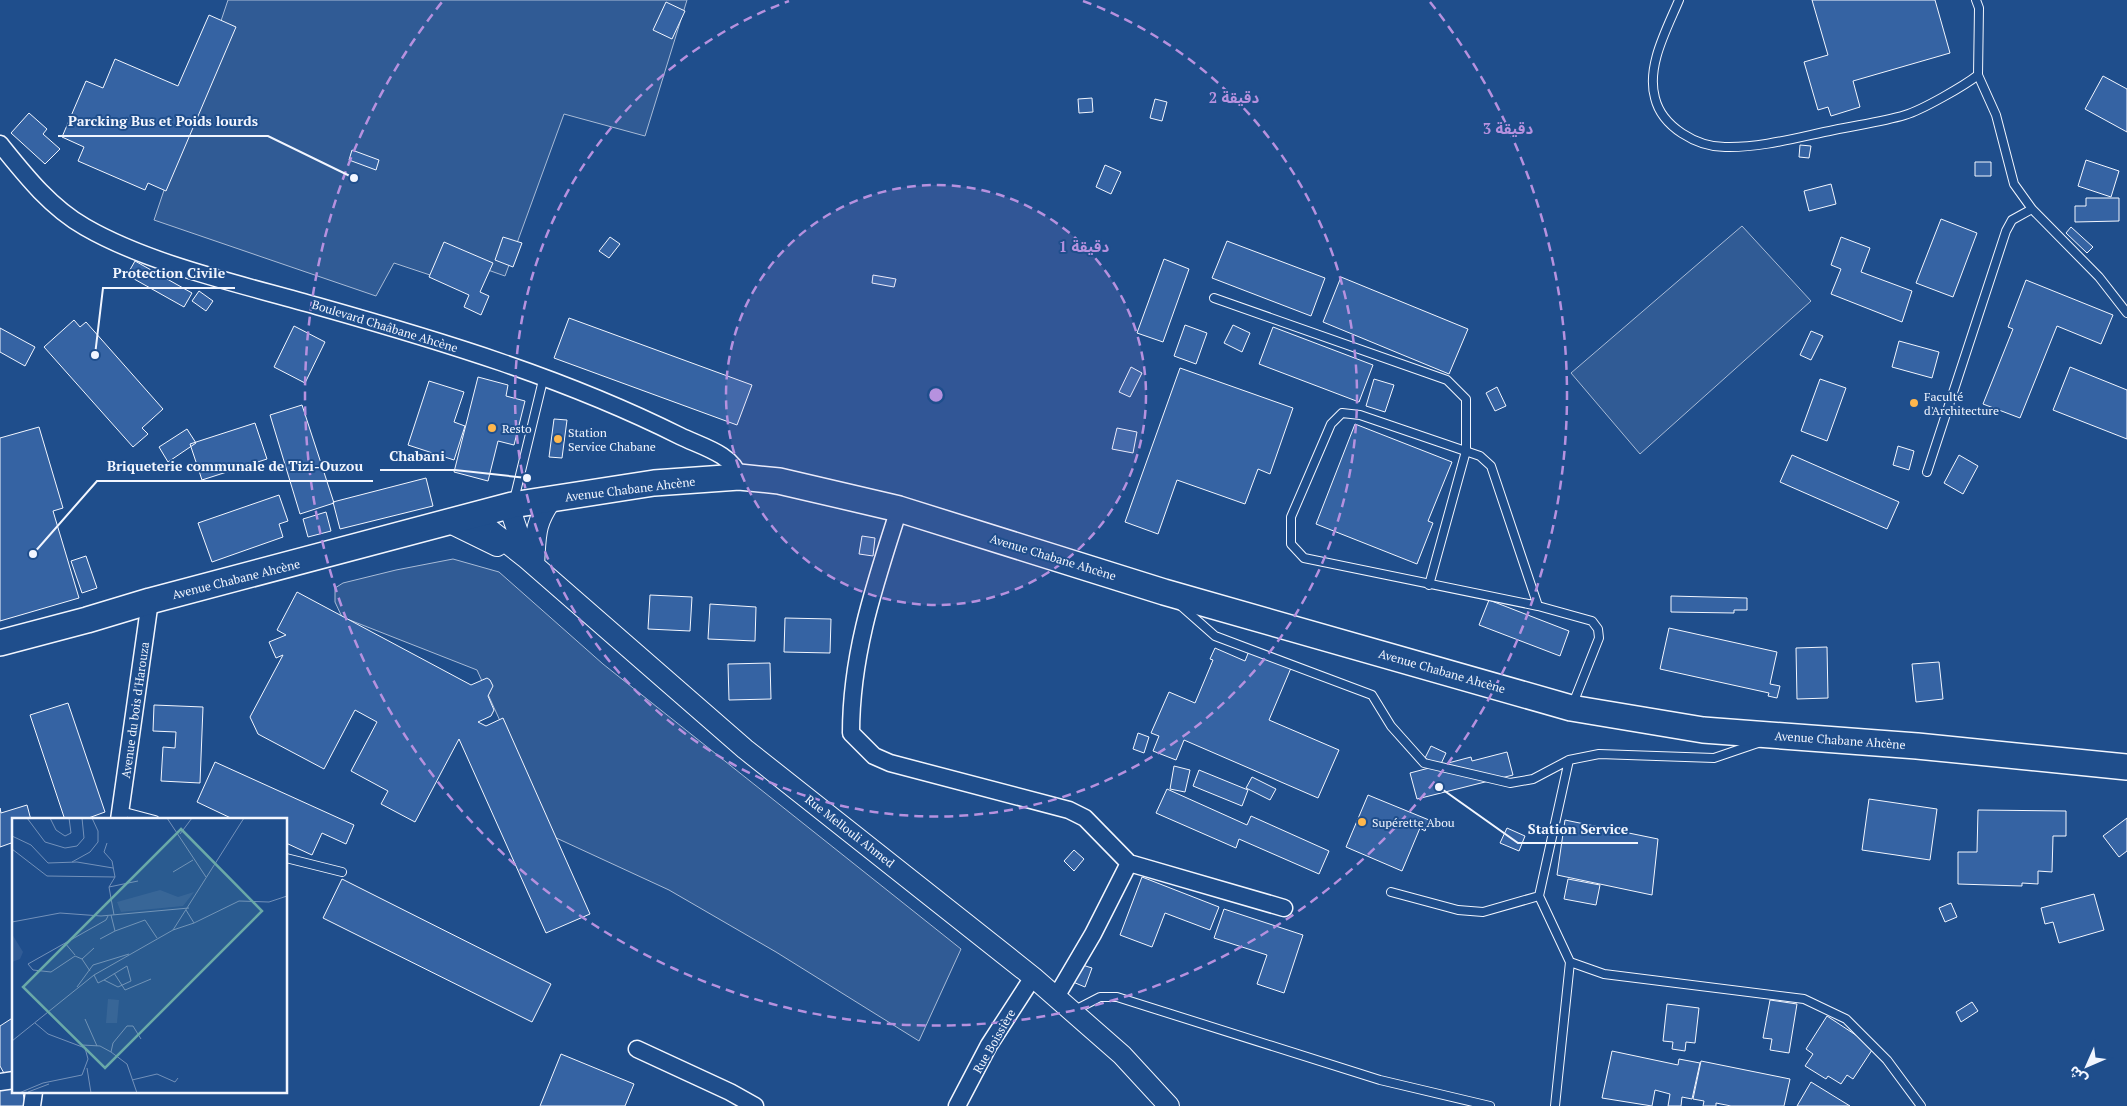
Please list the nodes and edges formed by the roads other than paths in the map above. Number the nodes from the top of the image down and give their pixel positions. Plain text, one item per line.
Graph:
1 (1679, 0) edge
2 (1976, 0) edge
3 (1978, 75) junction
4 (0, 144) edge
5 (2032, 209) junction
6 (1214, 298) dead end
7 (2127, 313) edge
8 (544, 376) junction
9 (1466, 451) junction
10 (1926, 472) dead end
11 (739, 477) junction
12 (552, 499) junction
13 (512, 505) junction
14 (899, 508) junction
15 (461, 519) junction
16 (531, 562) junction
17 (1429, 585) junction
18 (1164, 592) junction
19 (150, 601) junction
20 (1538, 606) junction
21 (0, 643) edge
22 (1571, 708) junction
23 (1779, 736) junction
24 (1569, 760) junction
25 (2120, 766) edge
26 (120, 816) edge
27 (138, 818) edge
28 (288, 858) edge
29 (1129, 863) junction
30 (342, 872) dead end
31 (1391, 892) dead end
32 (1539, 896) junction
33 (1284, 908) dead end
34 (1570, 962) junction
35 (1033, 977) junction
36 (1056, 997) junction
37 (1072, 1011) junction
38 (637, 1049) dead end
39 (755, 1106) edge
40 (957, 1106) edge
41 (1170, 1106) edge
42 (1490, 1106) edge
43 (1555, 1106) edge
44 (1921, 1106) edge

1 - 3 lane
2 - 3 lane
3 - 5 lane
4 - 8 street, Boulevard Chaâbane Ahcène
5 - 7 lane
5 - 10 lane
6 - 9 lane
8 - 11 street, Boulevard Chaâbane Ahcène
8 - 13 lane
9 - 17 lane
9 - 17 lane
9 - 20 lane
11 - 12 main road, Avenue Chabane Ahcène
11 - 14 main road, Avenue Chabane Ahcène
12 - 13 main road, Avenue Chabane Ahcène
12 - 16 street
13 - 15 main road, Avenue Chabane Ahcène
13 - 16 street, Rue Mellouli Ahmed
14 - 18 main road, Avenue Chabane Ahcène
14 - 29 street
15 - 16 street, Rue Mellouli Ahmed
15 - 19 main road, Avenue Chabane Ahcène
16 - 35 street, Rue Mellouli Ahmed
17 - 20 lane
18 - 22 main road, Avenue Chabane Ahcène
18 - 24 lane
19 - 21 main road, Avenue Chabane Ahcène
19 - 26 street, Avenue du bois d'Harouza
20 - 22 lane
22 - 23 main road, Avenue Chabane Ahcène
23 - 24 lane
23 - 25 main road, Avenue Chabane Ahcène
24 - 32 lane
26 - 27 lane
28 - 30 lane
29 - 33 street
29 - 36 street
31 - 32 lane
32 - 34 lane
34 - 43 lane
34 - 44 lane
35 - 36 street, Rue Mellouli Ahmed
35 - 40 street, Rue Boissière
36 - 37 street, Rue Mellouli Ahmed
37 - 41 street, Rue Mellouli Ahmed
37 - 42 lane
38 - 39 street

